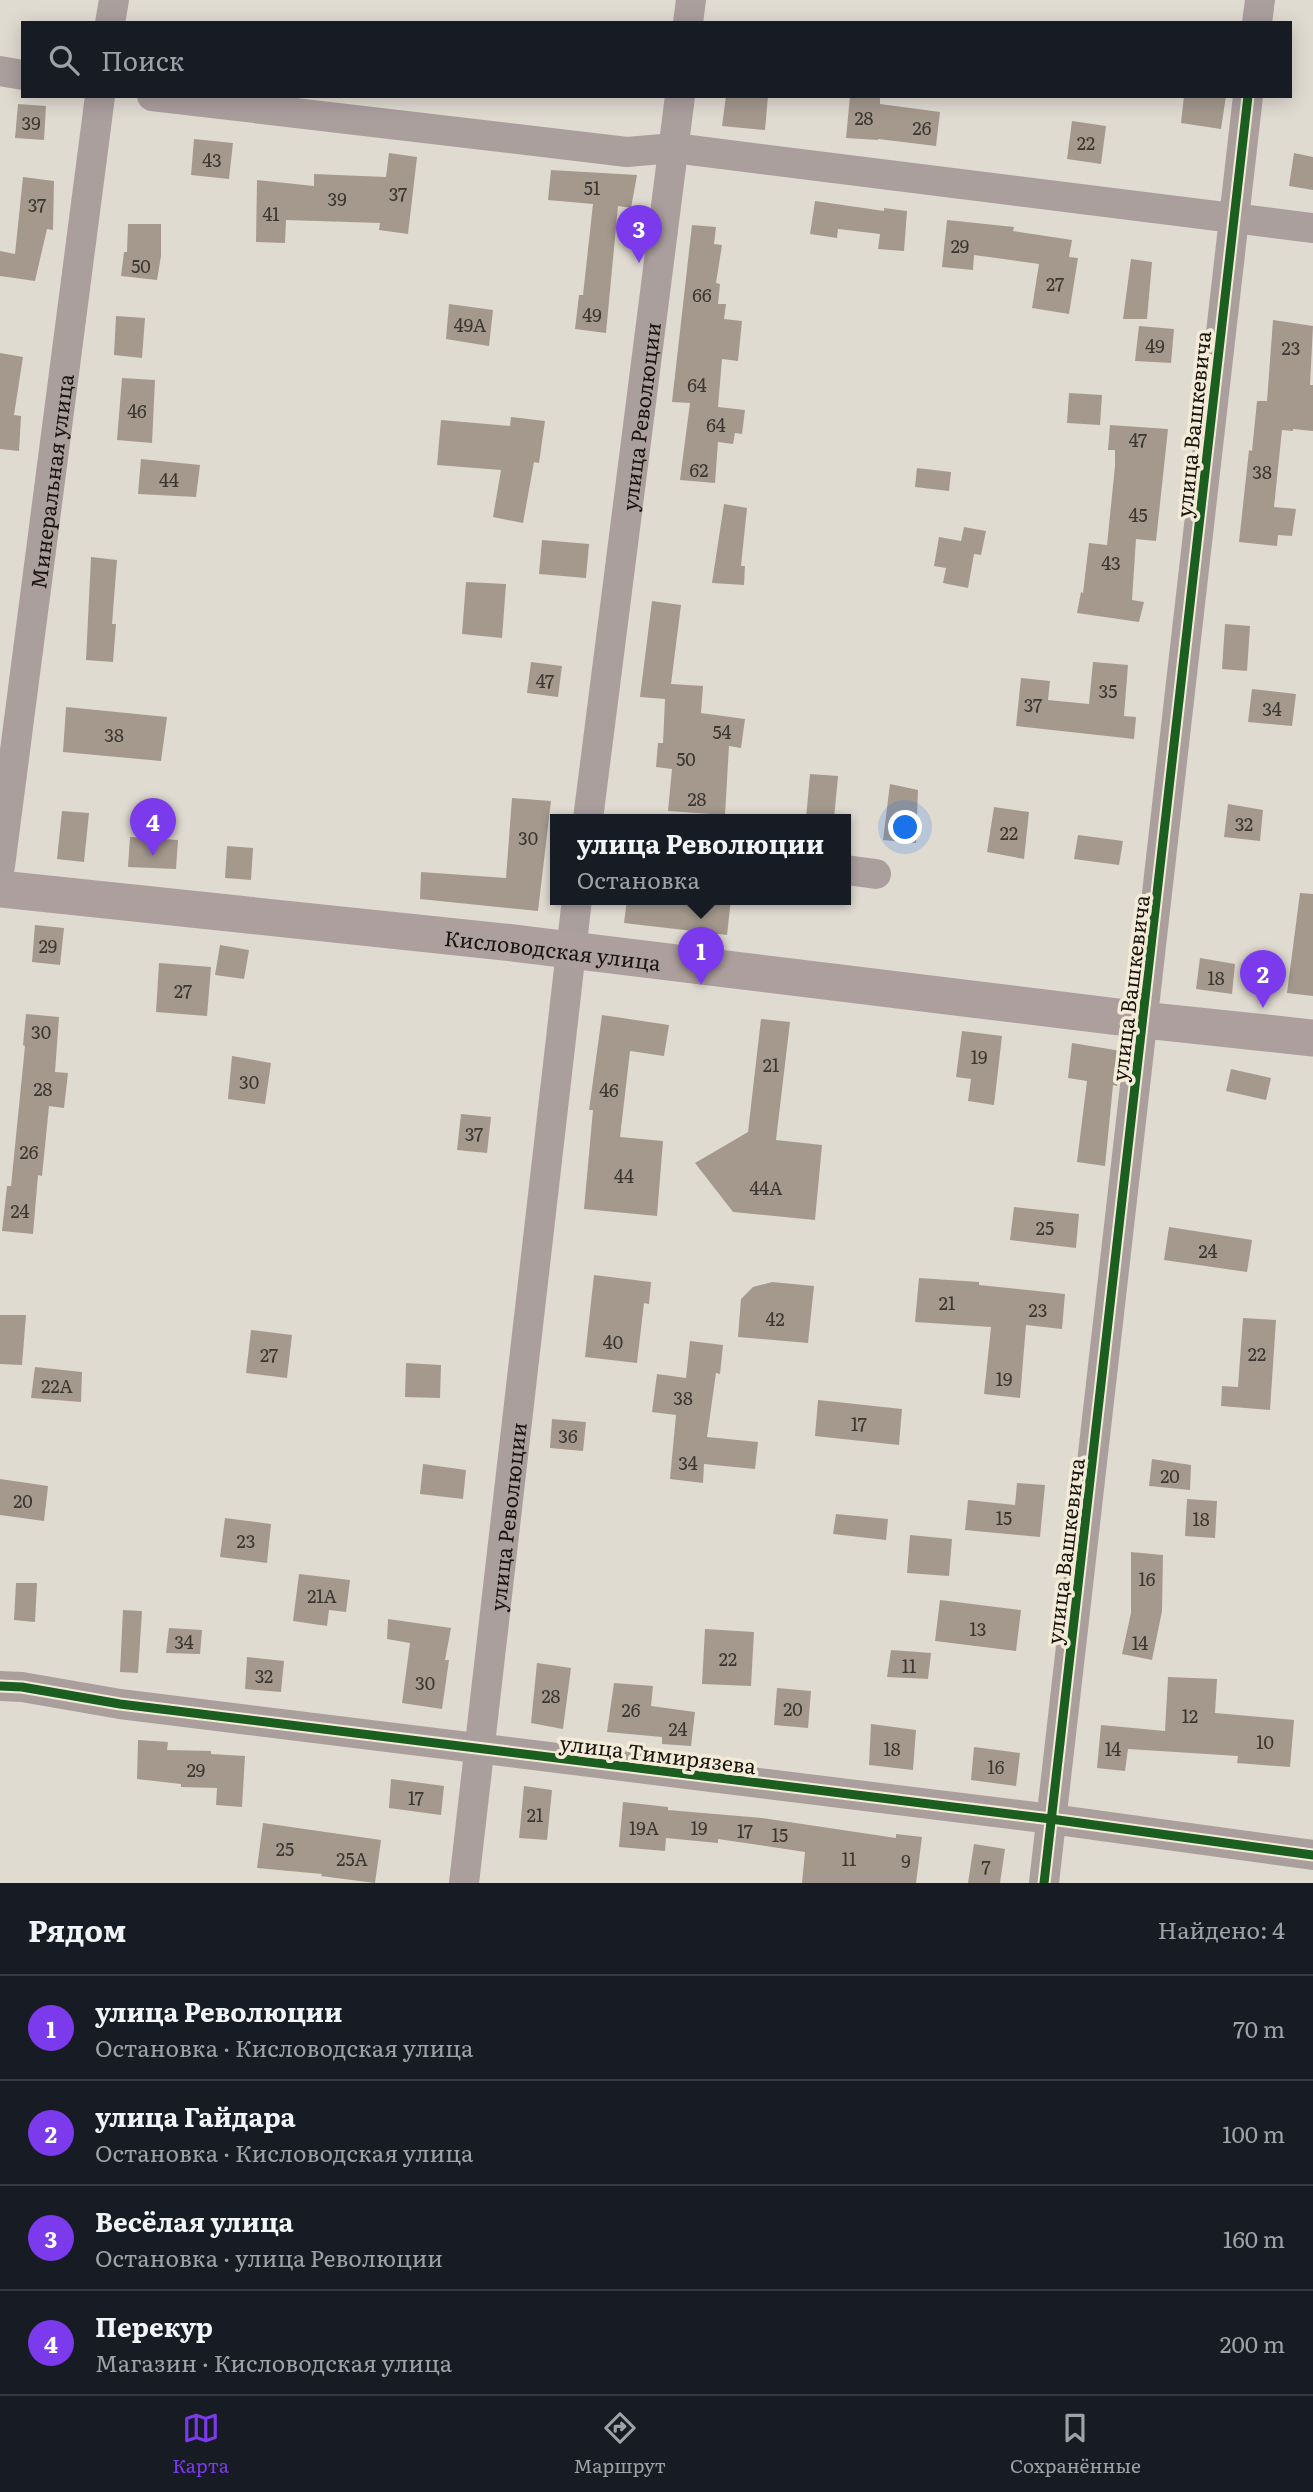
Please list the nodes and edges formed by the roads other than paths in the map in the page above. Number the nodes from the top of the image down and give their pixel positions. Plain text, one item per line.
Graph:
1 (114, 0) edge
2 (691, 0) edge
3 (1260, 0) edge
4 (110, 21) edge
5 (688, 21) edge
6 (1257, 21) edge
7 (0, 71) edge
8 (21, 75) edge
9 (100, 98) edge
10 (169, 98) edge
11 (680, 98) edge
12 (1248, 98) edge
13 (674, 148) junction
14 (1232, 219) junction
15 (1313, 228) edge
16 (589, 814) edge
17 (0, 866) edge
18 (851, 871) edge
19 (876, 874) dead end
20 (0, 888) edge
21 (576, 905) edge
22 (570, 950) junction
23 (1143, 1020) junction
24 (1313, 1038) edge
25 (0, 1686) edge
26 (480, 1749) junction
27 (1051, 1819) junction
28 (1313, 1855) edge
29 (464, 1883) edge
30 (1044, 1883) edge

1 - 4 street
2 - 5 street
3 - 6 street
7 - 8 street
9 - 17 street, Минеральная улица
10 - 13 street
11 - 13 street, улица Революции
12 - 14 street, улица Вашкевича
13 - 14 street
13 - 16 street, улица Революции
14 - 15 street
14 - 23 street, улица Вашкевича
18 - 19 street
20 - 22 main road, Кисловодская улица
21 - 22 street, улица Революции
22 - 23 main road, Кисловодская улица
22 - 26 street, улица Революции
23 - 24 main road, Кисловодская улица
23 - 27 street, улица Вашкевича
25 - 26 street, улица Тимирязева
26 - 27 street, улица Тимирязева
26 - 29 street, улица Революции
27 - 28 street, улица Тимирязева
27 - 30 street, улица Вашкевича

